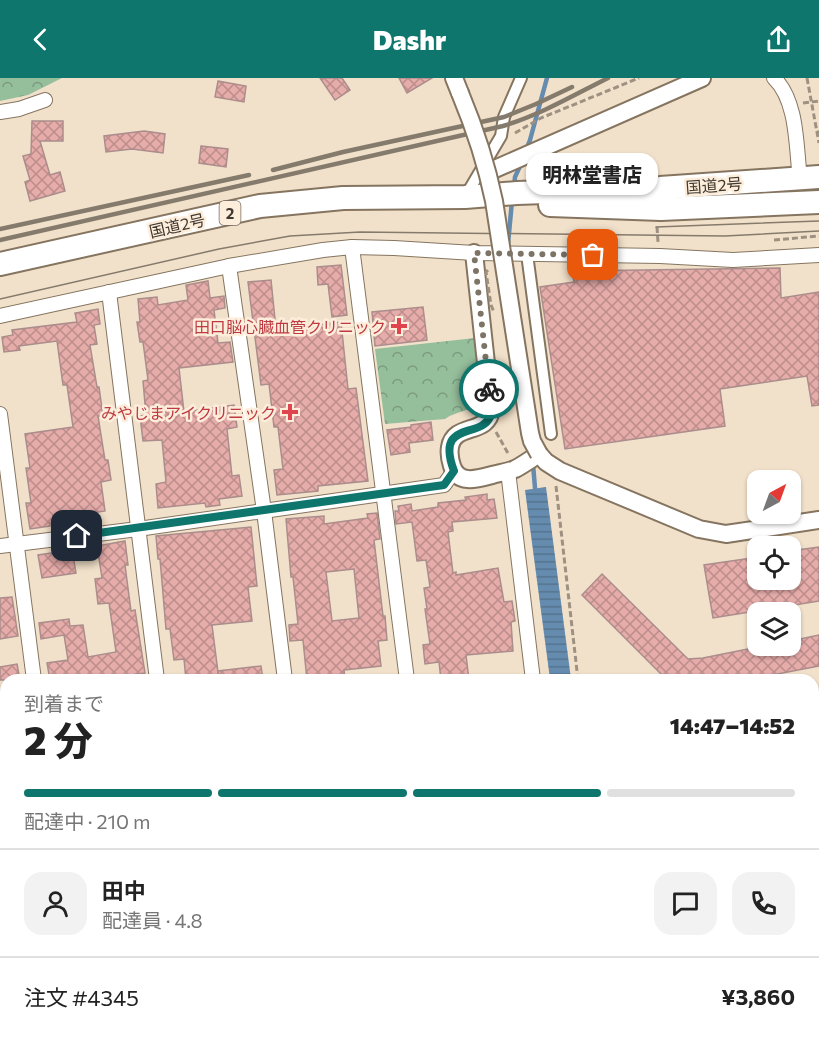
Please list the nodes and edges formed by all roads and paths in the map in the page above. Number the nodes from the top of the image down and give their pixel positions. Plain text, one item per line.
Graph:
1 (521, 78) edge
2 (639, 78) edge
3 (702, 78) edge
4 (774, 78) edge
5 (807, 78) edge
6 (457, 85) edge
7 (45, 100) dead end
8 (819, 101) edge
9 (802, 103) dead end
10 (0, 112) edge
11 (818, 132) edge
12 (515, 133) dead end
13 (819, 143) edge
14 (488, 172) junction
15 (810, 178) edge
16 (465, 197) junction
17 (819, 202) edge
18 (656, 218) dead end
19 (819, 236) edge
20 (774, 240) dead end
21 (352, 247) junction
22 (474, 253) junction
23 (527, 254) junction
24 (819, 255) edge
25 (660, 256) junction
26 (0, 264) edge
27 (230, 266) junction
28 (109, 292) junction
29 (0, 316) edge
30 (0, 414) edge
31 (495, 431) dead end
32 (551, 434) dead end
33 (538, 454) junction
34 (513, 465) junction
35 (552, 467) junction
36 (454, 471) junction
37 (384, 494) junction
38 (264, 511) junction
39 (819, 520) edge
40 (138, 529) junction
41 (16, 544) junction
42 (0, 546) edge
43 (33, 674) edge
44 (156, 674) edge
45 (284, 674) edge
46 (406, 674) edge
47 (532, 674) edge
48 (577, 674) edge

1 - 16 street
2 - 12 path
3 - 14 street
4 - 15 street
5 - 11 path, bridge
6 - 14 street, bridge
7 - 10 street
8 - 9 path
11 - 13 path, bridge
14 - 33 street, bridge
15 - 16 highway, 国道2号 / 2
16 - 17 highway, 国道2号 / 2
16 - 26 highway, 国道2号 / 2
18 - 25 path
19 - 20 path
21 - 22 street
21 - 27 street
21 - 37 street
22 - 23 street
22 - 36 street
23 - 25 street
23 - 32 street
24 - 25 street
27 - 28 street
27 - 38 street
28 - 29 street
28 - 40 street
30 - 41 street
31 - 34 path
33 - 34 street
33 - 35 street
34 - 36 street
34 - 47 street
35 - 39 street
35 - 48 path
36 - 37 street
37 - 38 street
37 - 46 street
38 - 40 street
38 - 45 street
40 - 41 street
40 - 44 street
41 - 42 street
41 - 43 street

